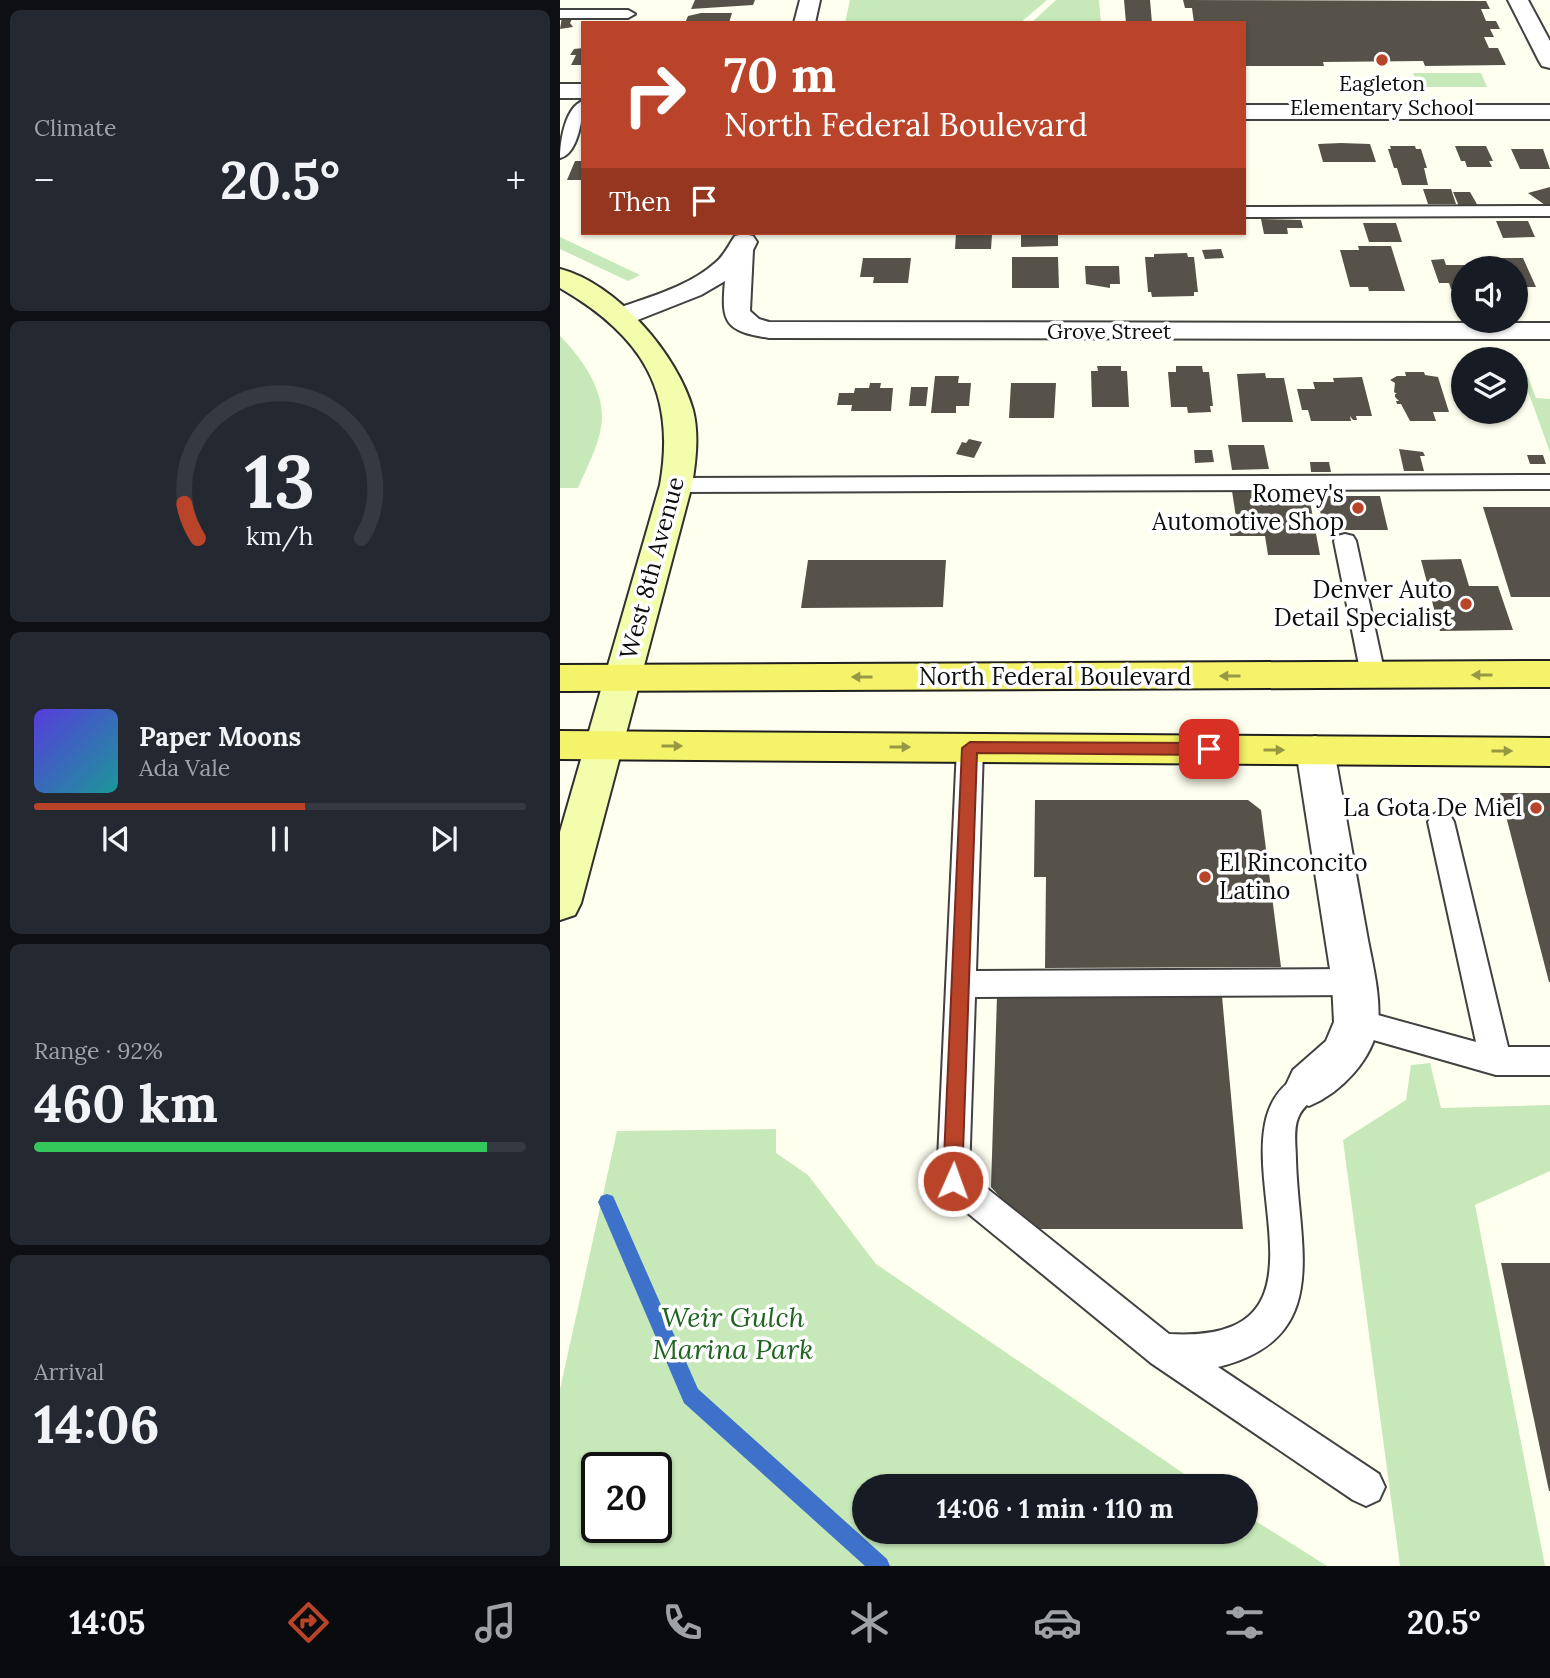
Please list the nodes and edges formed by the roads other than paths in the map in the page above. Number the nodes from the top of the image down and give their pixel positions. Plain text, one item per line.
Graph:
1 (810, 0) edge
2 (1518, 0) edge
3 (629, 12) edge
4 (560, 13) edge
5 (805, 21) edge
6 (1542, 31) edge
7 (1550, 61) edge
8 (560, 91) edge
9 (581, 91) edge
10 (581, 110) edge
11 (1246, 112) edge
12 (1550, 112) edge
13 (560, 153) edge
14 (1550, 211) edge
15 (1246, 212) edge
16 (744, 242) edge
17 (560, 277) edge
18 (620, 317) junction
19 (1550, 331) edge
20 (1550, 482) edge
21 (677, 485) junction
22 (1345, 541) dead end
23 (1550, 674) edge
24 (1373, 675) junction
25 (560, 678) edge
26 (622, 678) junction
27 (560, 745) edge
28 (604, 745) junction
29 (970, 748) junction
30 (1315, 750) junction
31 (1550, 752) edge
32 (1441, 822) dead end
33 (560, 903) edge
34 (960, 984) junction
35 (1355, 1002) junction
36 (1496, 1061) junction
37 (1550, 1061) edge
38 (1309, 1085) joint
39 (1163, 1351) junction
40 (1366, 1487) dead end

1 - 5 street
2 - 6 street
3 - 4 lane
6 - 7 street
8 - 9 street
10 - 13 lane
11 - 12 street
14 - 15 lane
16 - 18 street
16 - 19 street, Grove Street
17 - 18 main road, West 8th Avenue
18 - 21 main road, West 8th Avenue
20 - 21 lane
21 - 26 main road, West 8th Avenue
22 - 24 lane
23 -> 24 main road, North Federal Boulevard
24 -> 26 main road, North Federal Boulevard
25 - 26 main road, North Federal Boulevard
26 - 28 main road, West 8th Avenue
27 - 28 main road
28 -> 29 main road
28 - 33 main road, West 8th Avenue
29 -> 30 main road
29 - 34 lane
30 -> 31 main road
30 - 35 street
32 - 36 lane
34 - 35 lane
34 - 39 lane
35 - 36 lane
35 - 38 street
36 - 37 lane
38 - 39 lane
39 - 40 lane

